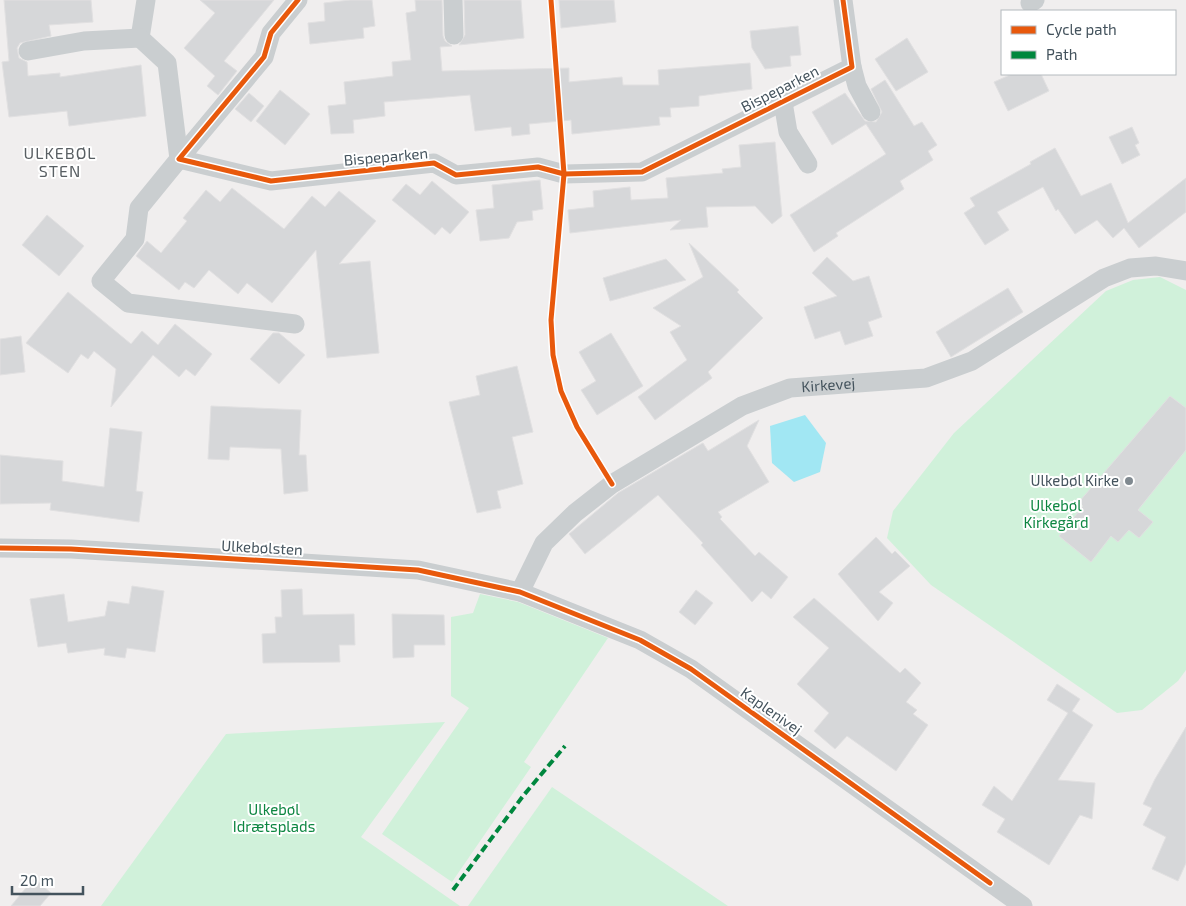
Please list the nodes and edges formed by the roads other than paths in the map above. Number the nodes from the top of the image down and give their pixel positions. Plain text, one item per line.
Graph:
1 (298, 0) edge
2 (453, 0) edge
3 (843, 0) edge
4 (147, 1) edge
5 (454, 35) dead end
6 (140, 38) junction
7 (28, 51) dead end
8 (852, 67) junction
9 (782, 102) junction
10 (871, 112) dead end
11 (179, 159) junction
12 (808, 164) dead end
13 (1186, 271) edge
14 (295, 324) dead end
15 (0, 548) edge
16 (520, 592) junction
17 (1023, 906) edge

1 - 11 street
2 - 5 street
3 - 8 street
4 - 6 street
6 - 7 street
6 - 11 street
8 - 9 street, Bispeparken
8 - 10 street
9 - 11 street, Bispeparken
9 - 12 street, Bispeparken
11 - 14 street
13 - 16 street, Kirkevej
15 - 16 street, Ulkebølsten
16 - 17 street, Kaplenivej

